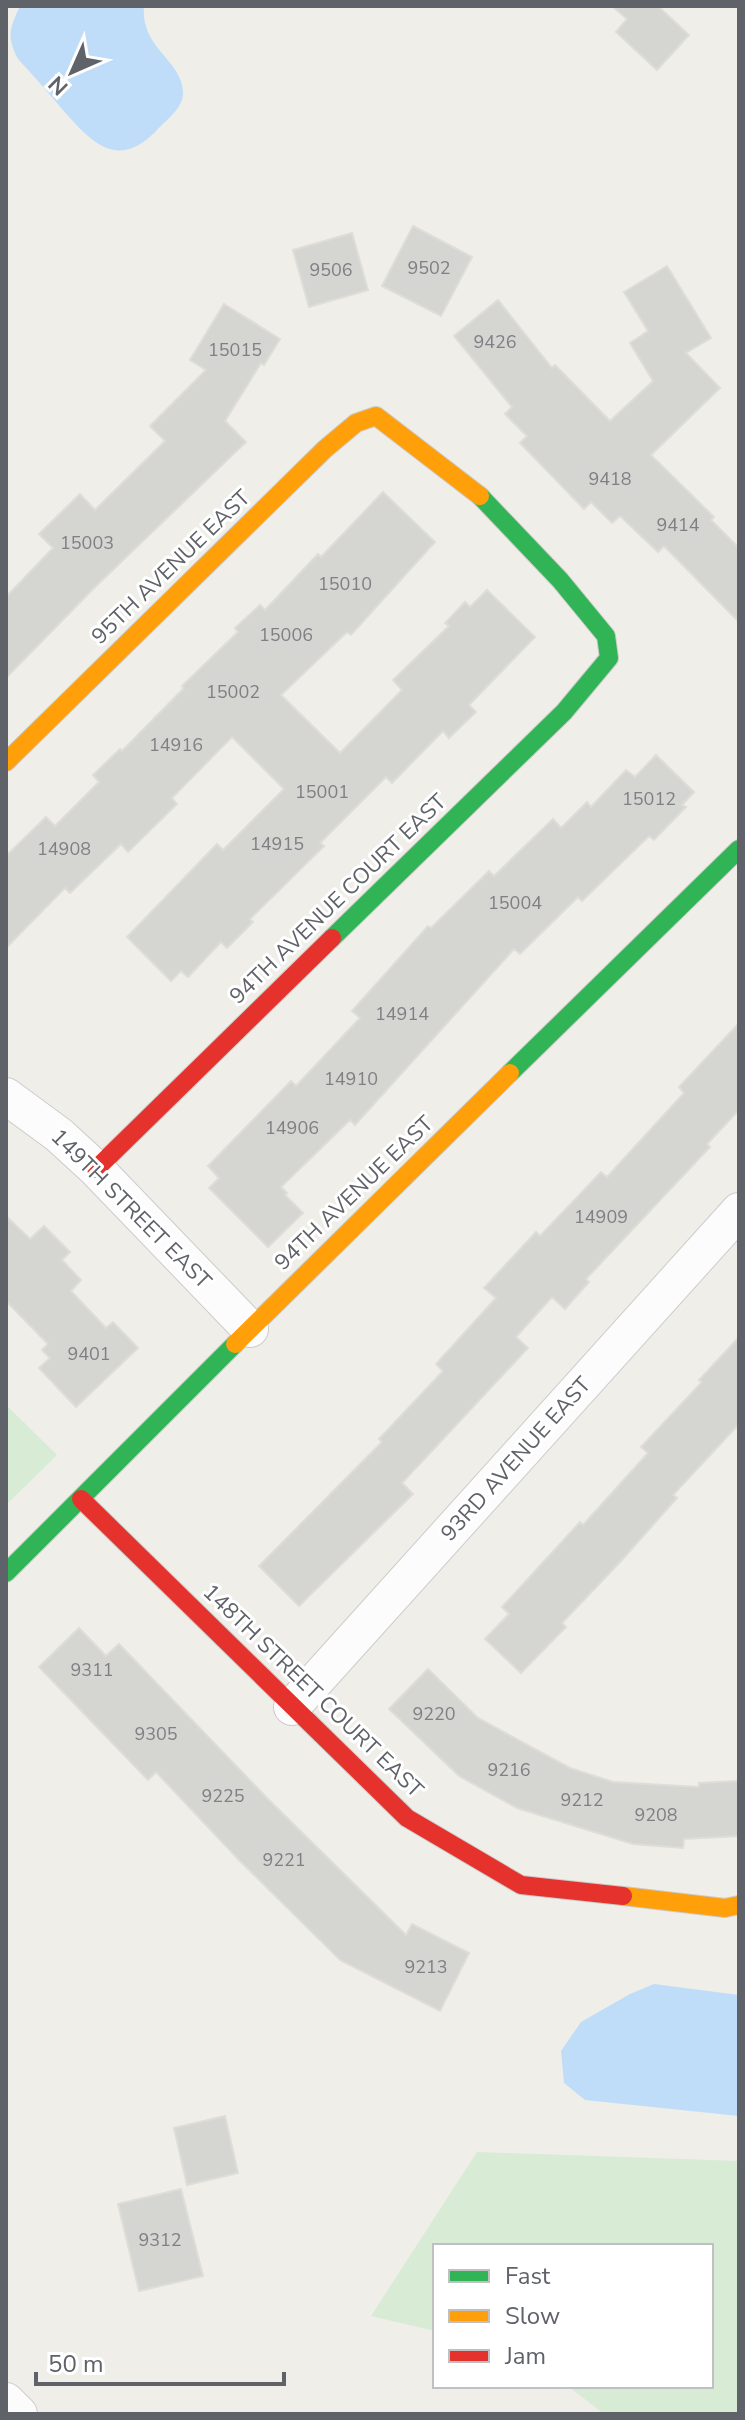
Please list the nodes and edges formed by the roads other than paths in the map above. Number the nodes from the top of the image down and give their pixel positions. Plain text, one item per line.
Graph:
1 (376, 416) joint
2 (6, 762) edge
3 (739, 849) edge
4 (6, 1096) edge
5 (96, 1169) junction
6 (739, 1211) edge
7 (250, 1329) junction
8 (81, 1499) junction
9 (6, 1573) edge
10 (292, 1707) junction
11 (732, 1907) edge
12 (6, 2401) edge
13 (19, 2414) edge

1 - 2 street, 95TH AVENUE EAST
1 - 5 street, 94TH AVENUE COURT EAST
3 - 7 street, 94TH AVENUE EAST
4 - 5 street, 149TH STREET EAST
5 - 7 street, 149TH STREET EAST
6 - 10 street, 93RD AVENUE EAST
7 - 8 street, 94TH AVENUE EAST
8 - 9 street, 94TH AVENUE EAST
8 - 10 street, 148TH STREET COURT EAST
10 - 11 street, 148TH STREET COURT EAST
12 - 13 street

